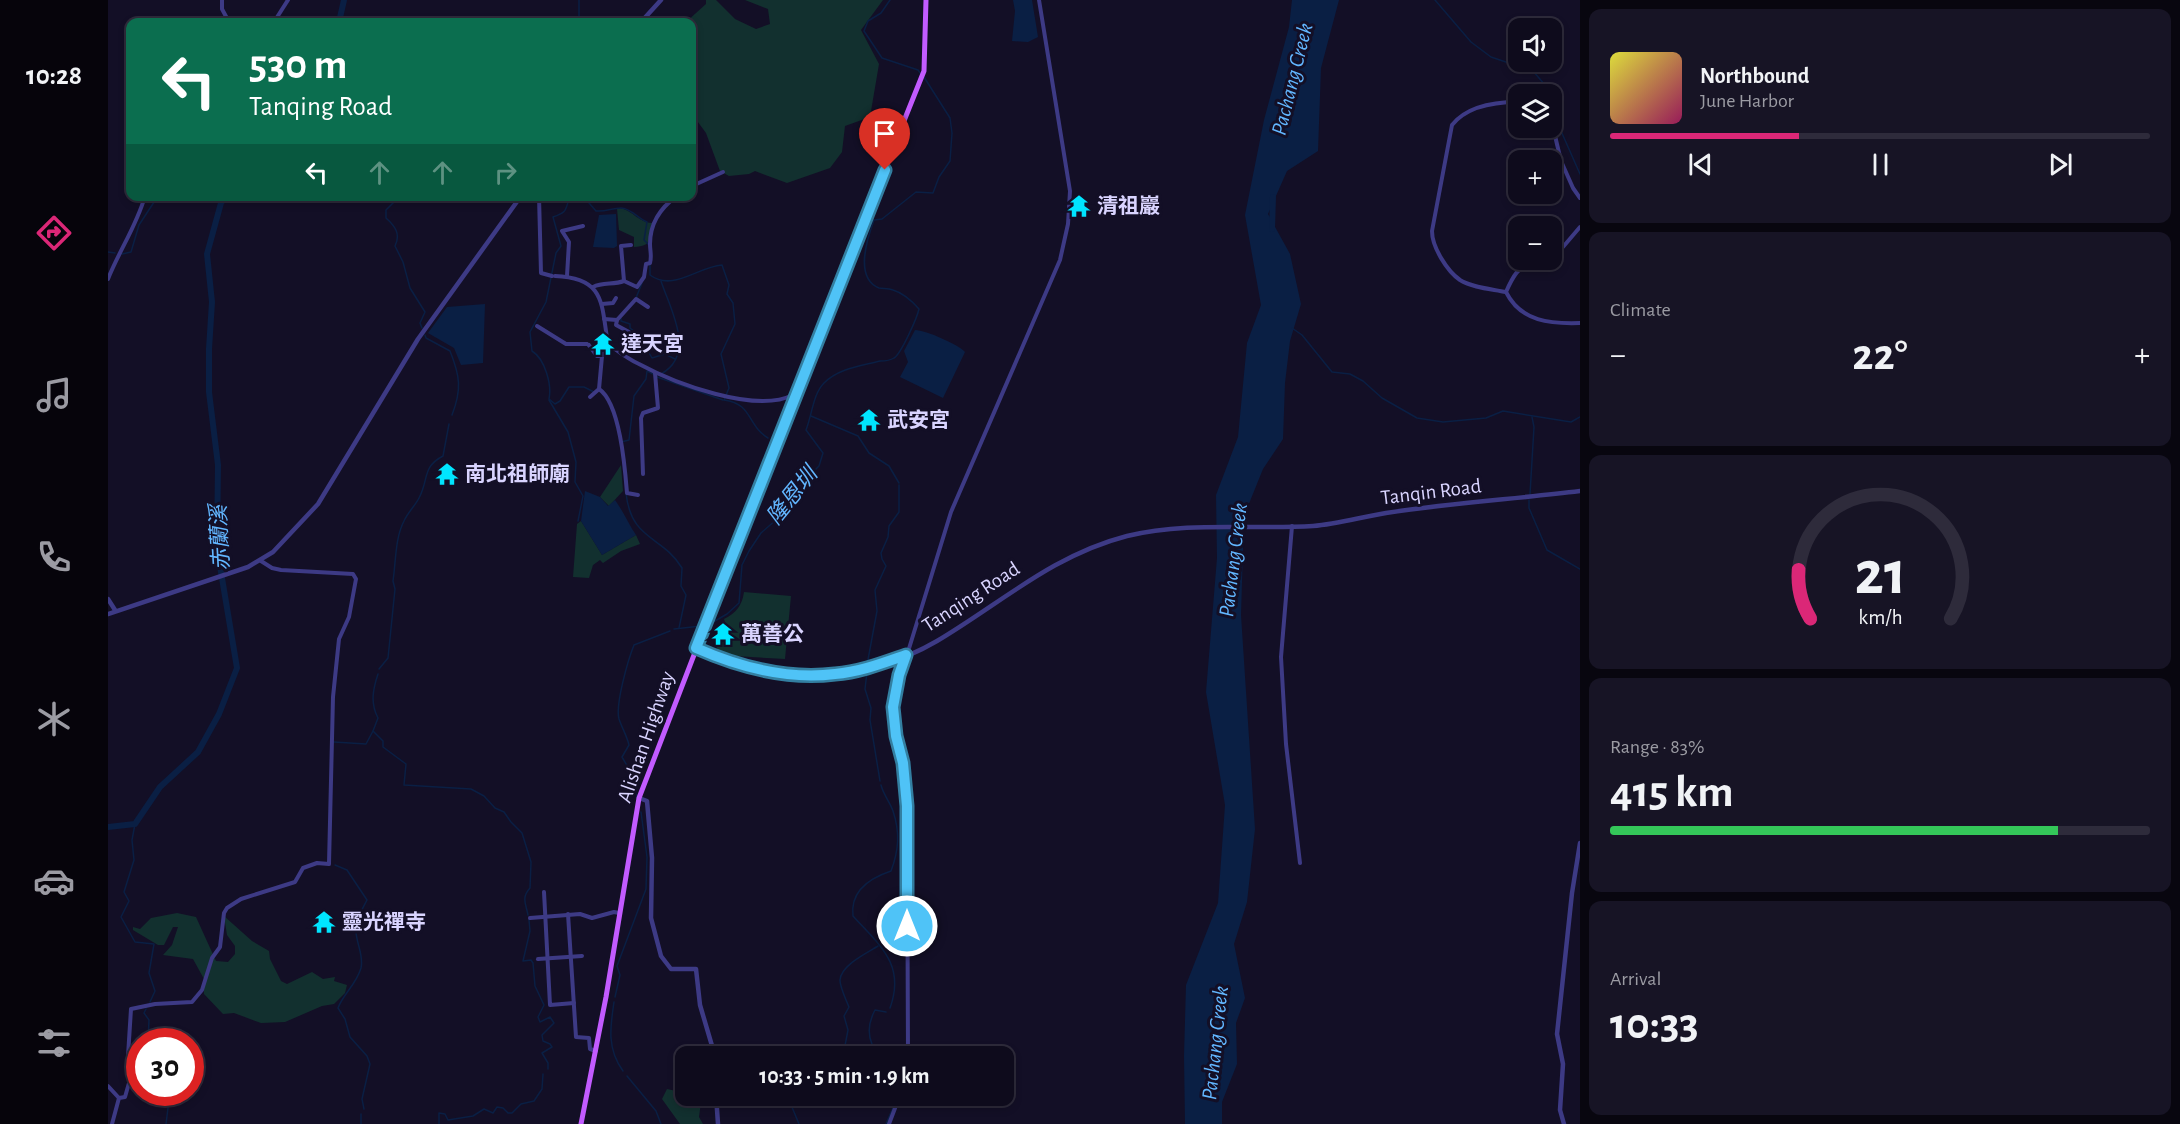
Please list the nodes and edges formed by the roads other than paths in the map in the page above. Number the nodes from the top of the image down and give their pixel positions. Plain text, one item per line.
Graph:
1 (222, 0) edge
2 (288, 0) edge
3 (661, 0) edge
4 (926, 0) edge
5 (1039, 0) edge
6 (227, 18) edge
7 (277, 18) edge
8 (645, 18) edge
9 (1508, 103) edge
10 (1556, 138) edge
11 (723, 172) dead end
12 (696, 184) edge
13 (1580, 198) edge
14 (144, 201) edge
15 (517, 201) edge
16 (539, 201) edge
17 (671, 201) edge
18 (583, 226) dead end
19 (1580, 227) edge
20 (631, 245) dead end
21 (1562, 247) edge
22 (1518, 270) edge
23 (567, 276) junction
24 (108, 279) edge
25 (624, 281) junction
26 (593, 287) junction
27 (1506, 292) junction
28 (616, 298) dead end
29 (602, 304) junction
30 (648, 307) dead end
31 (604, 319) junction
32 (616, 320) junction
33 (1580, 323) edge
34 (537, 326) dead end
35 (629, 332) dead end
36 (609, 345) junction
37 (602, 356) junction
38 (654, 372) junction
39 (599, 389) junction
40 (794, 395) junction
41 (591, 397) dead end
42 (643, 474) dead end
43 (1580, 491) edge
44 (638, 495) dead end
45 (1289, 525) junction
46 (1192, 528) joint
47 (261, 561) junction
48 (108, 599) edge
49 (115, 610) junction
50 (108, 614) edge
51 (696, 648) junction
52 (906, 655) junction
53 (639, 798) junction
54 (1580, 843) edge
55 (1300, 863) dead end
56 (544, 892) dead end
57 (620, 913) junction
58 (568, 914) junction
59 (545, 917) junction
60 (530, 918) dead end
61 (582, 956) dead end
62 (570, 957) junction
63 (547, 958) junction
64 (537, 959) dead end
65 (574, 1003) junction
66 (713, 1046) edge
67 (908, 1046) edge
68 (597, 1051) junction
69 (108, 1086) edge
70 (119, 1098) junction
71 (717, 1106) edge
72 (896, 1106) edge
73 (112, 1124) edge
74 (581, 1124) edge
75 (718, 1124) edge
76 (889, 1124) edge
77 (1564, 1124) edge

1 - 6 street
2 - 7 street
3 - 8 street
4 - 40 main road, Alishan Highway
5 - 52 street
9 - 27 street
10 - 13 street
11 - 12 street
14 - 24 street
15 - 47 street
16 - 23 street
17 - 25 street
18 - 23 street
19 - 21 street
20 - 25 street
22 - 27 street
23 - 26 street
25 - 26 street
26 - 29 street
27 - 33 street
28 - 29 street
29 - 31 street
30 - 32 street
31 - 32 street
31 - 36 street
32 - 35 street
34 - 37 street
36 - 37 street
36 - 38 street
37 - 39 street
38 - 40 street
38 - 42 street
39 - 41 street
39 - 44 street
40 - 51 main road, Alishan Highway
43 - 45 street, Tanqin Road
45 - 46 street, Tanqin Road
45 - 55 street
46 - 52 street, Tanqing Road
47 - 49 street
47 - 70 street
48 - 49 street
49 - 50 street
51 - 52 street, Tanqing Road
51 - 53 main road, Alishan Highway
52 - 67 street
53 - 57 main road, Alishan Highway
53 - 66 street
54 - 77 street
56 - 59 street
57 - 58 street
57 - 68 main road, Alishan Highway
58 - 59 street
58 - 62 street
59 - 60 street
59 - 63 street
61 - 62 street
62 - 63 street
62 - 65 street
63 - 64 street
63 - 65 street
65 - 68 street
68 - 74 main road, Alishan Highway
69 - 70 street
70 - 73 street
71 - 75 street
72 - 76 street

